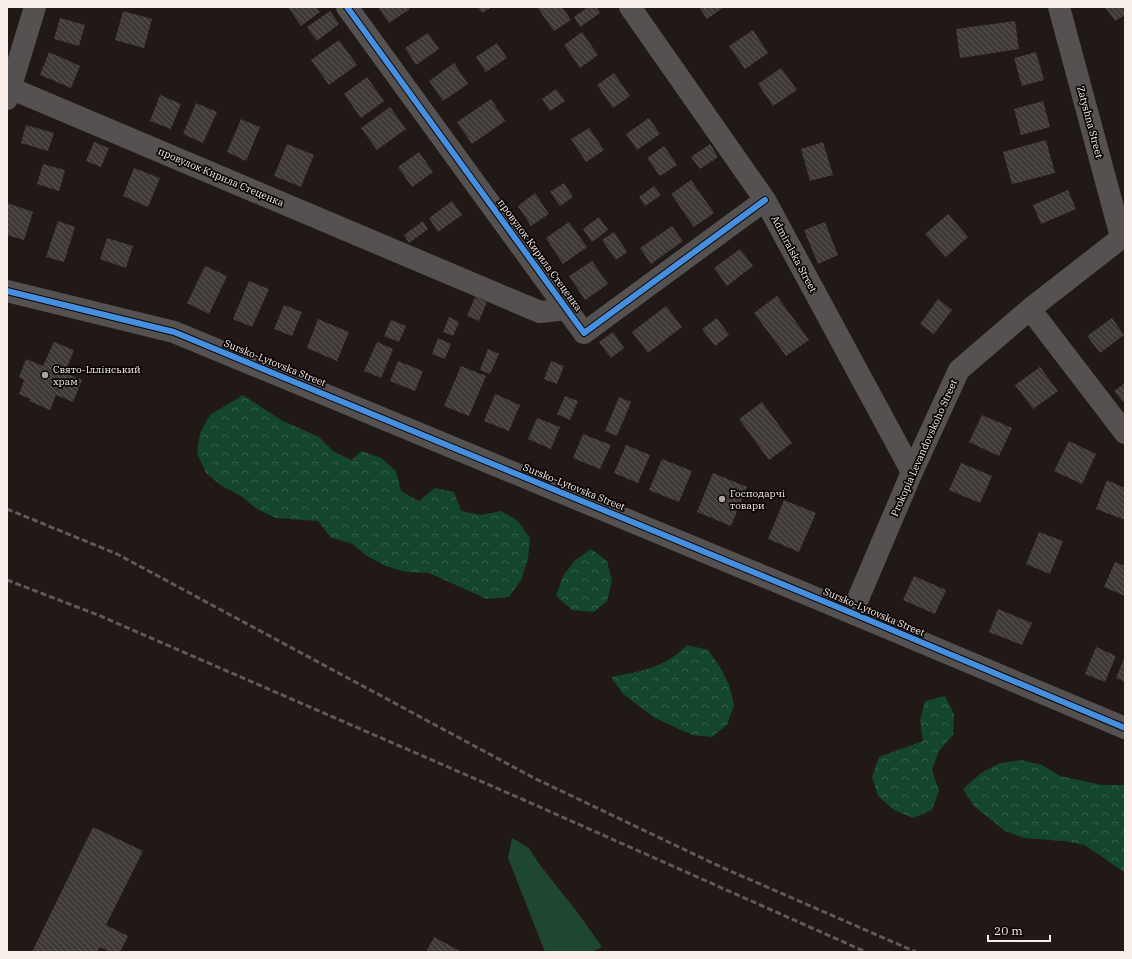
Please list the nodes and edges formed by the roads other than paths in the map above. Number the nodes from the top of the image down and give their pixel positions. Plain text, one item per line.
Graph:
1 (35, 7) edge
2 (347, 7) edge
3 (630, 7) edge
4 (1059, 7) edge
5 (9, 94) edge
6 (765, 200) junction
7 (1123, 236) edge
8 (7, 291) edge
9 (567, 309) junction
10 (1030, 309) junction
11 (1125, 433) edge
12 (912, 472) junction
13 (852, 613) junction
14 (1125, 728) edge

1 - 5 street
2 - 9 street, провулок Кирила Стеценка
3 - 6 street, Admiralska Street
4 - 7 street, Zatyshna Street
5 - 9 street, провулок Кирила Стеценка
6 - 9 street, провулок Кирила Стеценка
6 - 12 street, Admiralska Street
7 - 10 street, Prokopia Levandovskoho Street
8 - 13 street, Sursko-Lytovska Street
10 - 11 street
10 - 12 street, Prokopia Levandovskoho Street
12 - 13 street, Prokopia Levandovskoho Street
13 - 14 street, Sursko-Lytovska Street

